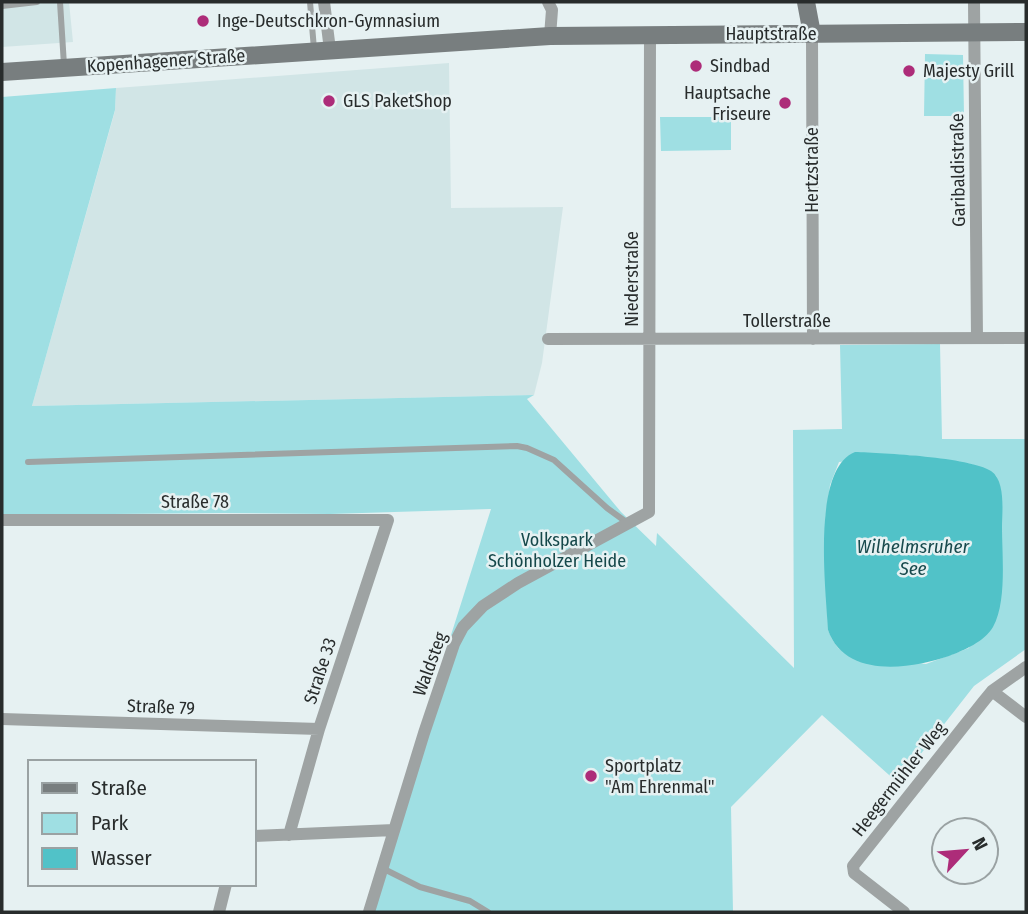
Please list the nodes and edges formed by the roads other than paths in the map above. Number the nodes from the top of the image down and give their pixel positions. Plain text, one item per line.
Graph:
1 (37, 2) edge
2 (60, 2) edge
3 (310, 2) edge
4 (324, 2) edge
5 (548, 2) edge
6 (806, 2) edge
7 (975, 2) edge
8 (2, 6) edge
9 (974, 32) junction
10 (1026, 32) edge
11 (650, 34) junction
12 (813, 34) junction
13 (550, 36) junction
14 (322, 51) junction
15 (64, 67) junction
16 (2, 72) edge
17 (649, 338) junction
18 (976, 338) junction
19 (1026, 338) edge
20 (548, 339) dead end
21 (813, 339) junction
22 (28, 462) dead end
23 (2, 520) edge
24 (388, 520) joint
25 (634, 521) junction
26 (1026, 667) edge
27 (992, 691) junction
28 (1026, 717) edge
29 (2, 719) edge
30 (319, 729) junction
31 (394, 830) junction
32 (289, 835) junction
33 (256, 836) edge
34 (383, 868) junction
35 (226, 886) edge
36 (219, 912) edge
37 (369, 912) edge
38 (488, 912) edge
39 (904, 912) edge

1 - 8 lane
2 - 15 lane
3 - 14 lane
4 - 14 street
5 - 13 street
6 - 12 main road, Hertzstraße
7 - 9 street, Garibaldistraße
9 - 10 main road, Hauptstraße
9 - 12 main road, Hauptstraße
9 - 18 street, Garibaldistraße
11 - 12 main road, Hauptstraße
11 - 13 main road, Hauptstraße
11 - 17 street, Niederstraße
12 - 21 street, Hertzstraße
13 - 14 main road, Kopenhagener Straße
14 - 15 main road, Kopenhagener Straße
15 - 16 main road, Kopenhagener Straße
17 - 20 street, Tollerstraße
17 - 21 street, Tollerstraße
17 - 25 street, Niederstraße
18 - 19 street, Tollerstraße
18 - 21 street, Tollerstraße
22 - 25 lane
23 - 24 street, Straße 78
24 - 30 street, Straße 33
25 - 31 street, Waldsteg
26 - 27 street, Heegermühler Weg
27 - 28 street
27 - 39 street, Heegermühler Weg
29 - 30 street, Straße 79
30 - 32 street, Straße 33
31 - 32 street
31 - 34 street, Waldsteg
32 - 33 street
34 - 37 street, Waldsteg
34 - 38 lane
35 - 36 street

